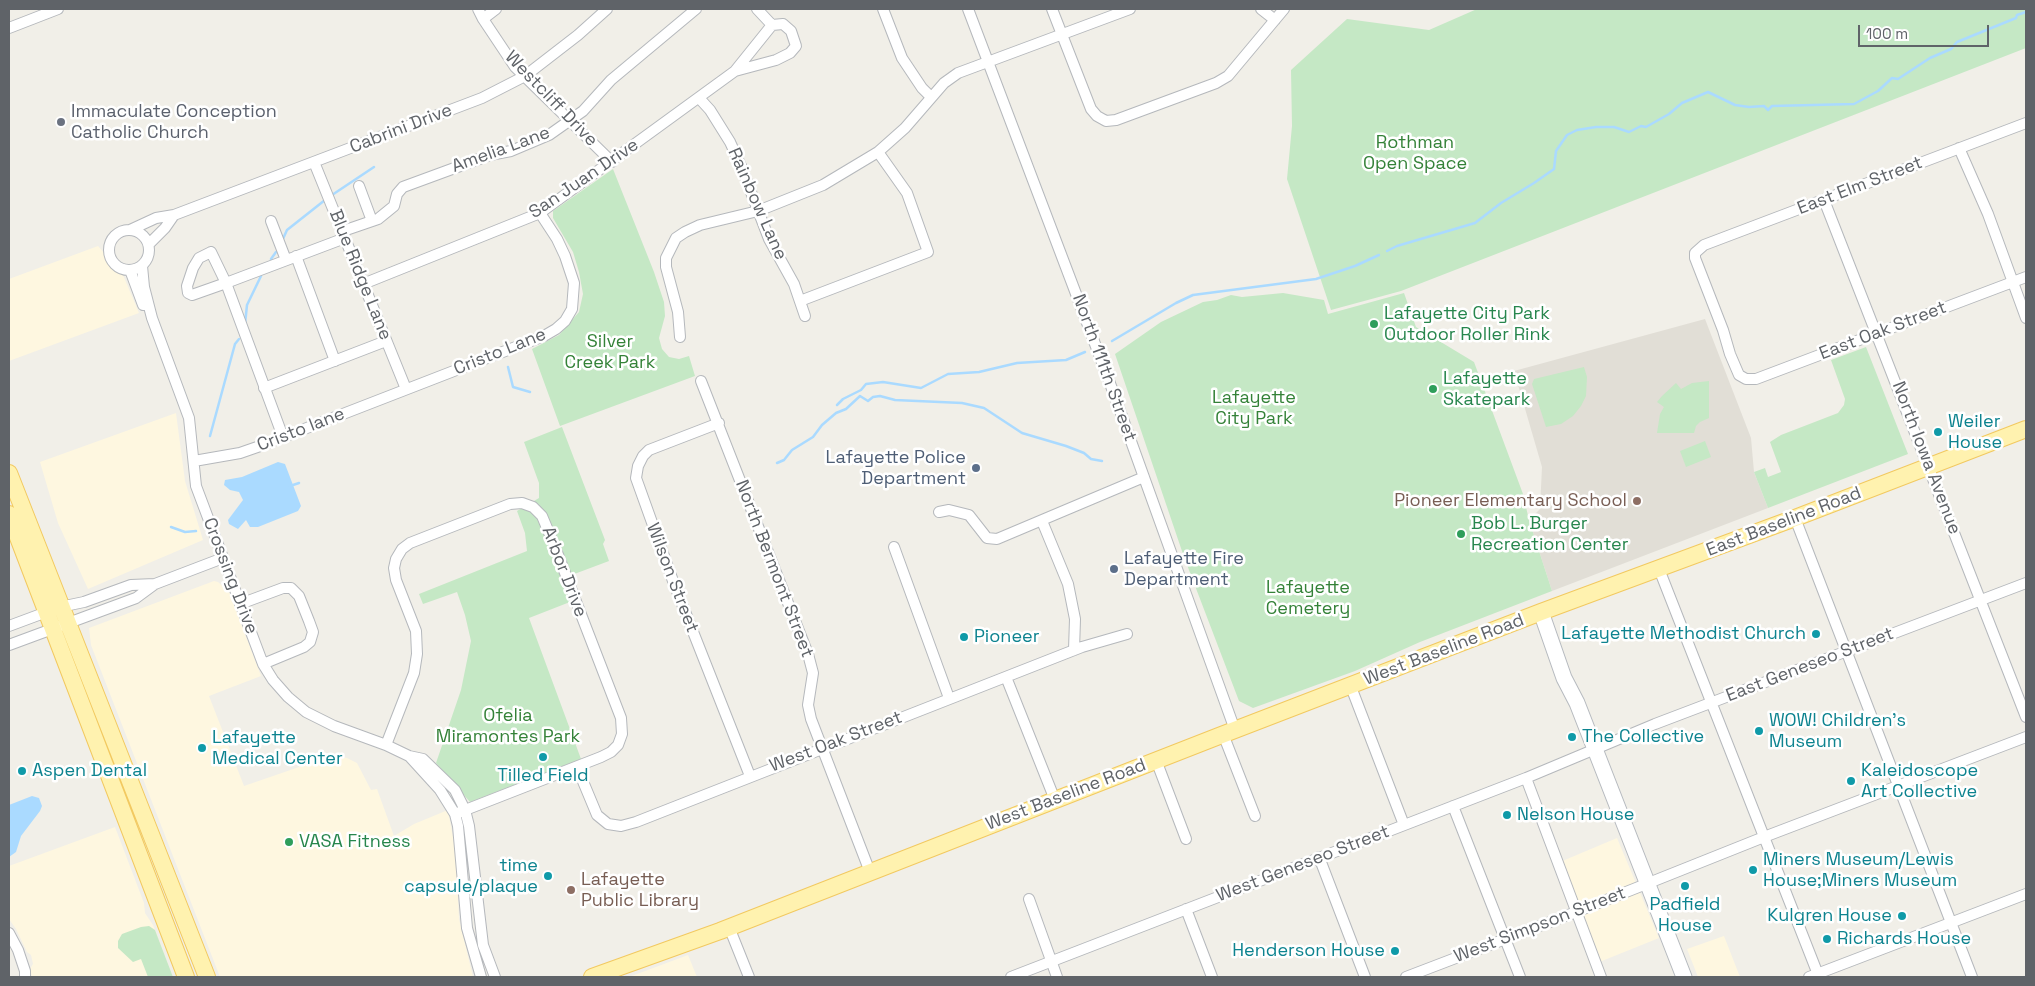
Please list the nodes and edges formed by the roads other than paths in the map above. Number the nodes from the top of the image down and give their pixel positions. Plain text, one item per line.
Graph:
1 (58, 9) edge
2 (478, 9) edge
3 (496, 9) edge
4 (607, 9) edge
5 (696, 9) edge
6 (757, 9) edge
7 (883, 9) edge
8 (968, 9) edge
9 (1052, 9) edge
10 (1130, 9) edge
11 (1261, 9) edge
12 (1284, 9) edge
13 (483, 19) junction
14 (1275, 20) junction
15 (772, 24) junction
16 (9, 28) edge
17 (1062, 34) junction
18 (988, 60) junction
19 (735, 71) junction
20 (526, 76) junction
21 (931, 97) junction
22 (699, 98) junction
23 (570, 121) junction
24 (2026, 123) edge
25 (1959, 148) junction
26 (878, 152) junction
27 (314, 162) junction
28 (612, 162) junction
29 (359, 186) dead end
30 (1824, 200) junction
31 (758, 211) junction
32 (540, 213) junction
33 (174, 214) junction
34 (271, 221) dead end
35 (372, 221) junction
36 (130, 230) junction
37 (344, 234) junction
38 (149, 244) junction
39 (291, 258) junction
40 (142, 266) junction
41 (130, 270) junction
42 (2026, 277) edge
43 (2013, 282) junction
44 (226, 283) junction
45 (363, 284) junction
46 (800, 301) junction
47 (805, 316) dead end
48 (152, 318) junction
49 (2026, 318) edge
50 (1877, 332) junction
51 (680, 337) dead end
52 (386, 341) junction
53 (335, 361) junction
54 (1739, 374) joint
55 (700, 381) dead end
56 (264, 388) junction
57 (406, 389) junction
58 (719, 423) junction
59 (2026, 429) edge
60 (283, 437) junction
61 (194, 461) junction
62 (1929, 467) junction
63 (9, 473) edge
64 (1144, 477) junction
65 (939, 512) dead end
66 (9, 514) edge
67 (1795, 518) junction
68 (1042, 521) junction
69 (894, 547) dead end
70 (223, 558) junction
71 (1659, 569) junction
72 (2026, 583) edge
73 (155, 584) junction
74 (1981, 601) junction
75 (240, 604) junction
76 (54, 609) junction
77 (1541, 612) junction
78 (9, 626) edge
79 (60, 627) junction
80 (1127, 634) dead end
81 (9, 645) edge
82 (1074, 650) junction
83 (1846, 650) junction
84 (263, 664) junction
85 (1006, 677) junction
86 (1351, 686) junction
87 (949, 698) junction
88 (1712, 703) junction
89 (2026, 716) edge
90 (1229, 732) junction
91 (2026, 737) edge
92 (386, 745) junction
93 (821, 748) junction
94 (1595, 748) junction
95 (1156, 760) junction
96 (577, 767) junction
97 (750, 776) junction
98 (1526, 778) junction
99 (1898, 785) junction
100 (1055, 800) junction
101 (1453, 806) junction
102 (460, 812) junction
103 (1255, 816) dead end
104 (1404, 825) junction
105 (1764, 837) junction
106 (1186, 839) dead end
107 (1320, 857) junction
108 (870, 872) junction
109 (1646, 883) junction
110 (2026, 894) edge
111 (1029, 899) dead end
112 (1186, 909) junction
113 (1576, 912) junction
114 (1951, 923) junction
115 (729, 927) junction
116 (9, 933) edge
117 (1505, 940) junction
118 (1051, 961) junction
119 (1815, 976) edge
120 (25, 977) edge
121 (186, 977) edge
122 (207, 977) edge
123 (481, 977) edge
124 (495, 977) edge
125 (592, 977) edge
126 (749, 977) edge
127 (1011, 977) edge
128 (1057, 977) edge
129 (1212, 977) edge
130 (1366, 977) edge
131 (1406, 977) edge
132 (1520, 977) edge
133 (1601, 977) edge
134 (1684, 977) edge
135 (1972, 977) edge

1 - 16 street
2 - 13 street, Westcliff Drive
3 - 13 street
4 - 20 street, Cabrini Drive
5 - 23 street, Amelia Lane
6 - 15 street
7 - 21 street
8 - 18 street, North 111th Street
9 - 17 street
10 - 17 street
11 - 14 street
12 - 14 street
13 - 20 street, Westcliff Drive
14 - 17 street
15 - 19 street, San Juan Drive
15 - 19 street, San Juan Drive
17 - 18 street
18 - 21 street
18 - 64 street, North 111th Street
19 - 22 street, San Juan Drive
20 - 23 street, Westcliff Drive
20 - 27 street, Cabrini Drive
21 - 26 street
22 - 28 street, San Juan Drive
22 - 31 street, Rainbow Lane
23 - 28 street, Westcliff Drive
23 - 35 street, Amelia Lane
24 - 25 street, East Elm Street
25 - 30 street, East Elm Street
25 - 43 street
26 - 31 street
26 - 46 street
27 - 33 street, Cabrini Drive
27 - 37 street, Blue Ridge Lane
28 - 32 street, San Juan Drive
29 - 35 street
30 - 50 street, North Iowa Avenue
30 - 54 street, East Elm Street
31 - 46 street, Rainbow Lane
31 - 51 street
32 - 45 street, San Juan Drive
32 - 57 street, Cristo Lane
33 - 36 street, Cabrini Drive
33 - 38 street
34 - 39 street
35 - 37 street, Amelia Lane
36 - 38 street
36 - 41 street
37 - 39 street, Amelia Lane
37 - 45 street, Blue Ridge Lane
38 - 40 street, Crossing Drive
39 - 44 street, Amelia Lane
39 - 53 street
40 - 41 street
40 - 48 street, Crossing Drive
41 - 48 street, Crossing Drive
42 - 43 street, East Oak Street
43 - 49 street
43 - 50 street, East Oak Street
44 - 44 street, Amelia Lane
44 - 56 street
45 - 52 street, Blue Ridge Lane
46 - 47 street, Rainbow Lane
48 - 61 street, Crossing Drive
50 - 54 street, East Oak Street
50 - 62 street, North Iowa Avenue
52 - 53 street
52 - 57 street, Blue Ridge Lane
53 - 56 street
55 - 58 street, North Bermont Street
56 - 60 street
57 - 60 street, Cristo lane
58 - 93 street, North Bermont Street
58 - 97 street, Wilson Street
59 - 62 main road, East Baseline Road
60 - 61 street, Cristo lane
61 - 70 street, Crossing Drive
62 - 67 main road, East Baseline Road
62 - 74 street, North Iowa Avenue
63 - 76 main road
64 - 68 street
64 - 90 street, North 111th Street
65 - 68 street
66 - 76 main road
67 - 71 main road, East Baseline Road
67 - 83 street
68 - 82 street
69 - 87 street
70 - 73 street
70 - 75 street, Crossing Drive
71 - 77 main road, East Baseline Road
71 - 88 street
72 - 74 street, East Geneseo Street
73 - 76 street
73 - 79 street
74 - 83 street, East Geneseo Street
74 - 89 street, North Iowa Avenue
75 - 84 street, Crossing Drive
75 - 84 street
76 - 78 street
76 - 79 main road
77 - 86 main road, West Baseline Road
77 - 94 street
79 - 81 street
79 - 121 main road
79 - 122 main road
80 - 82 street, West Oak Street
82 - 85 street, West Oak Street
83 - 88 street, East Geneseo Street
83 - 99 street
84 - 92 street, Crossing Drive
85 - 87 street, West Oak Street
85 - 100 street
86 - 90 main road, West Baseline Road
86 - 104 street
87 - 93 street, West Oak Street
88 - 94 street, East Geneseo Street
88 - 105 street
90 - 95 main road, West Baseline Road
90 - 103 street, North 111th Street
91 - 99 street, West Simpson Street
92 - 96 street, Arbor Drive
92 - 102 street, Crossing Drive
93 - 97 street, West Oak Street
93 - 108 street, North Bermont Street
94 - 98 street, West Geneseo Street
94 - 109 street
95 - 100 main road, West Baseline Road
95 - 106 street
96 - 97 street, West Oak Street
96 - 102 street, Arbor Drive
98 - 101 street, West Geneseo Street
98 - 113 street
99 - 105 street, West Simpson Street
99 - 114 street
100 - 108 main road, West Baseline Road
101 - 104 street, West Geneseo Street
101 - 117 street
102 - 123 street, Crossing Drive
102 - 124 street, Crossing Drive
104 - 107 street, West Geneseo Street
105 - 109 street, West Simpson Street
105 - 119 street
107 - 112 street, West Geneseo Street
107 - 130 street
108 - 115 main road, West Baseline Road
109 - 113 street, West Simpson Street
109 - 134 street
110 - 114 street
111 - 118 street
112 - 118 street, West Geneseo Street
112 - 129 street
113 - 117 street, West Simpson Street
113 - 133 street
114 - 119 street
114 - 135 street
115 - 125 main road, West Baseline Road
115 - 126 street
116 - 120 street
117 - 131 street, West Simpson Street
117 - 132 street
118 - 127 street, West Geneseo Street
118 - 128 street

